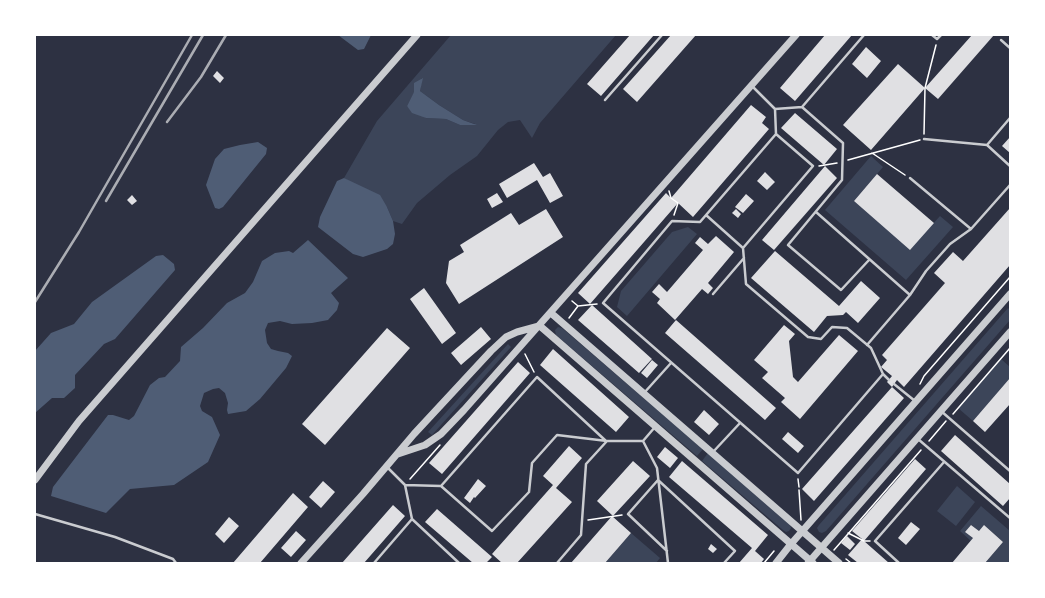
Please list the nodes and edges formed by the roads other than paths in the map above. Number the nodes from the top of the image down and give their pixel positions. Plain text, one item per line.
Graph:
1 (417, 35) edge
2 (662, 35) edge
3 (796, 35) edge
4 (864, 35) edge
5 (932, 35) edge
6 (941, 35) edge
7 (1001, 40) dead end
8 (1010, 48) edge
9 (751, 86) junction
10 (605, 100) dead end
11 (802, 107) junction
12 (775, 109) junction
13 (1010, 118) edge
14 (776, 134) junction
15 (924, 139) road end
16 (987, 145) junction
17 (1010, 166) edge
18 (910, 178) road end
19 (1010, 185) edge
20 (816, 212) junction
21 (706, 215) junction
22 (971, 229) junction
23 (743, 248) junction
24 (744, 258) junction
25 (869, 260) junction
26 (713, 294) dead end
27 (1010, 294) edge
28 (910, 295) junction
29 (551, 313) junction
30 (540, 326) junction
31 (1009, 336) edge
32 (867, 345) junction
33 (671, 363) junction
34 (883, 374) junction
35 (889, 380) dead end
36 (894, 384) dead end
37 (644, 394) junction
38 (916, 402) junction
39 (941, 411) junction
40 (740, 423) junction
41 (656, 426) junction
42 (917, 438) junction
43 (606, 441) junction
44 (643, 441) junction
45 (712, 453) junction
46 (398, 454) junction
47 (944, 462) junction
48 (387, 467) junction
49 (1010, 471) edge
50 (35, 480) edge
51 (658, 480) junction
52 (405, 485) junction
53 (441, 486) junction
54 (35, 514) edge
55 (1010, 518) edge
56 (412, 520) junction
57 (803, 531) junction
58 (791, 544) junction
59 (822, 548) junction
60 (667, 551) junction
61 (810, 562) edge
62 (176, 563) edge
63 (301, 563) edge
64 (374, 563) edge
65 (459, 563) edge
66 (557, 563) edge
67 (668, 563) edge
68 (724, 563) edge
69 (776, 563) edge
70 (839, 563) edge
71 (899, 563) edge

1 - 50 street
2 - 10 lane
3 - 9 street
4 - 11 lane
5 - 6 lane
7 - 8 lane
9 - 12 lane
9 - 29 street
11 - 12 lane
11 - 20 lane
12 - 14 lane
13 - 16 lane
14 - 21 lane
14 - 23 lane
15 - 16 lane
16 - 17 lane
18 - 22 lane
19 - 22 lane
20 - 25 lane
20 - 25 lane
21 - 23 lane
21 - 33 lane
22 - 28 lane
23 - 24 lane
24 - 26 lane
24 - 32 lane
25 - 28 lane
27 - 38 street
28 - 32 lane
29 - 30 street
29 - 37 street
30 - 41 street
30 - 46 street
30 - 46 street
31 - 39 street
32 - 34 lane
33 - 37 lane
33 - 40 lane
34 - 35 lane
34 - 40 lane
36 - 38 lane
37 - 45 street
38 - 57 street
39 - 42 street
39 - 49 lane
40 - 45 lane
41 - 44 lane
41 - 58 street
42 - 47 lane
42 - 59 street
43 - 44 lane
43 - 53 lane
43 - 53 lane
43 - 66 lane
44 - 51 lane
45 - 57 street
46 - 48 street
47 - 55 lane
47 - 71 lane
48 - 52 lane
48 - 63 street
51 - 60 lane
51 - 60 lane
51 - 68 lane
52 - 53 lane
52 - 56 lane
54 - 62 lane
56 - 64 lane
56 - 65 lane
57 - 58 street
57 - 59 street
58 - 61 street
58 - 69 street
59 - 61 street
59 - 70 street
60 - 67 lane

